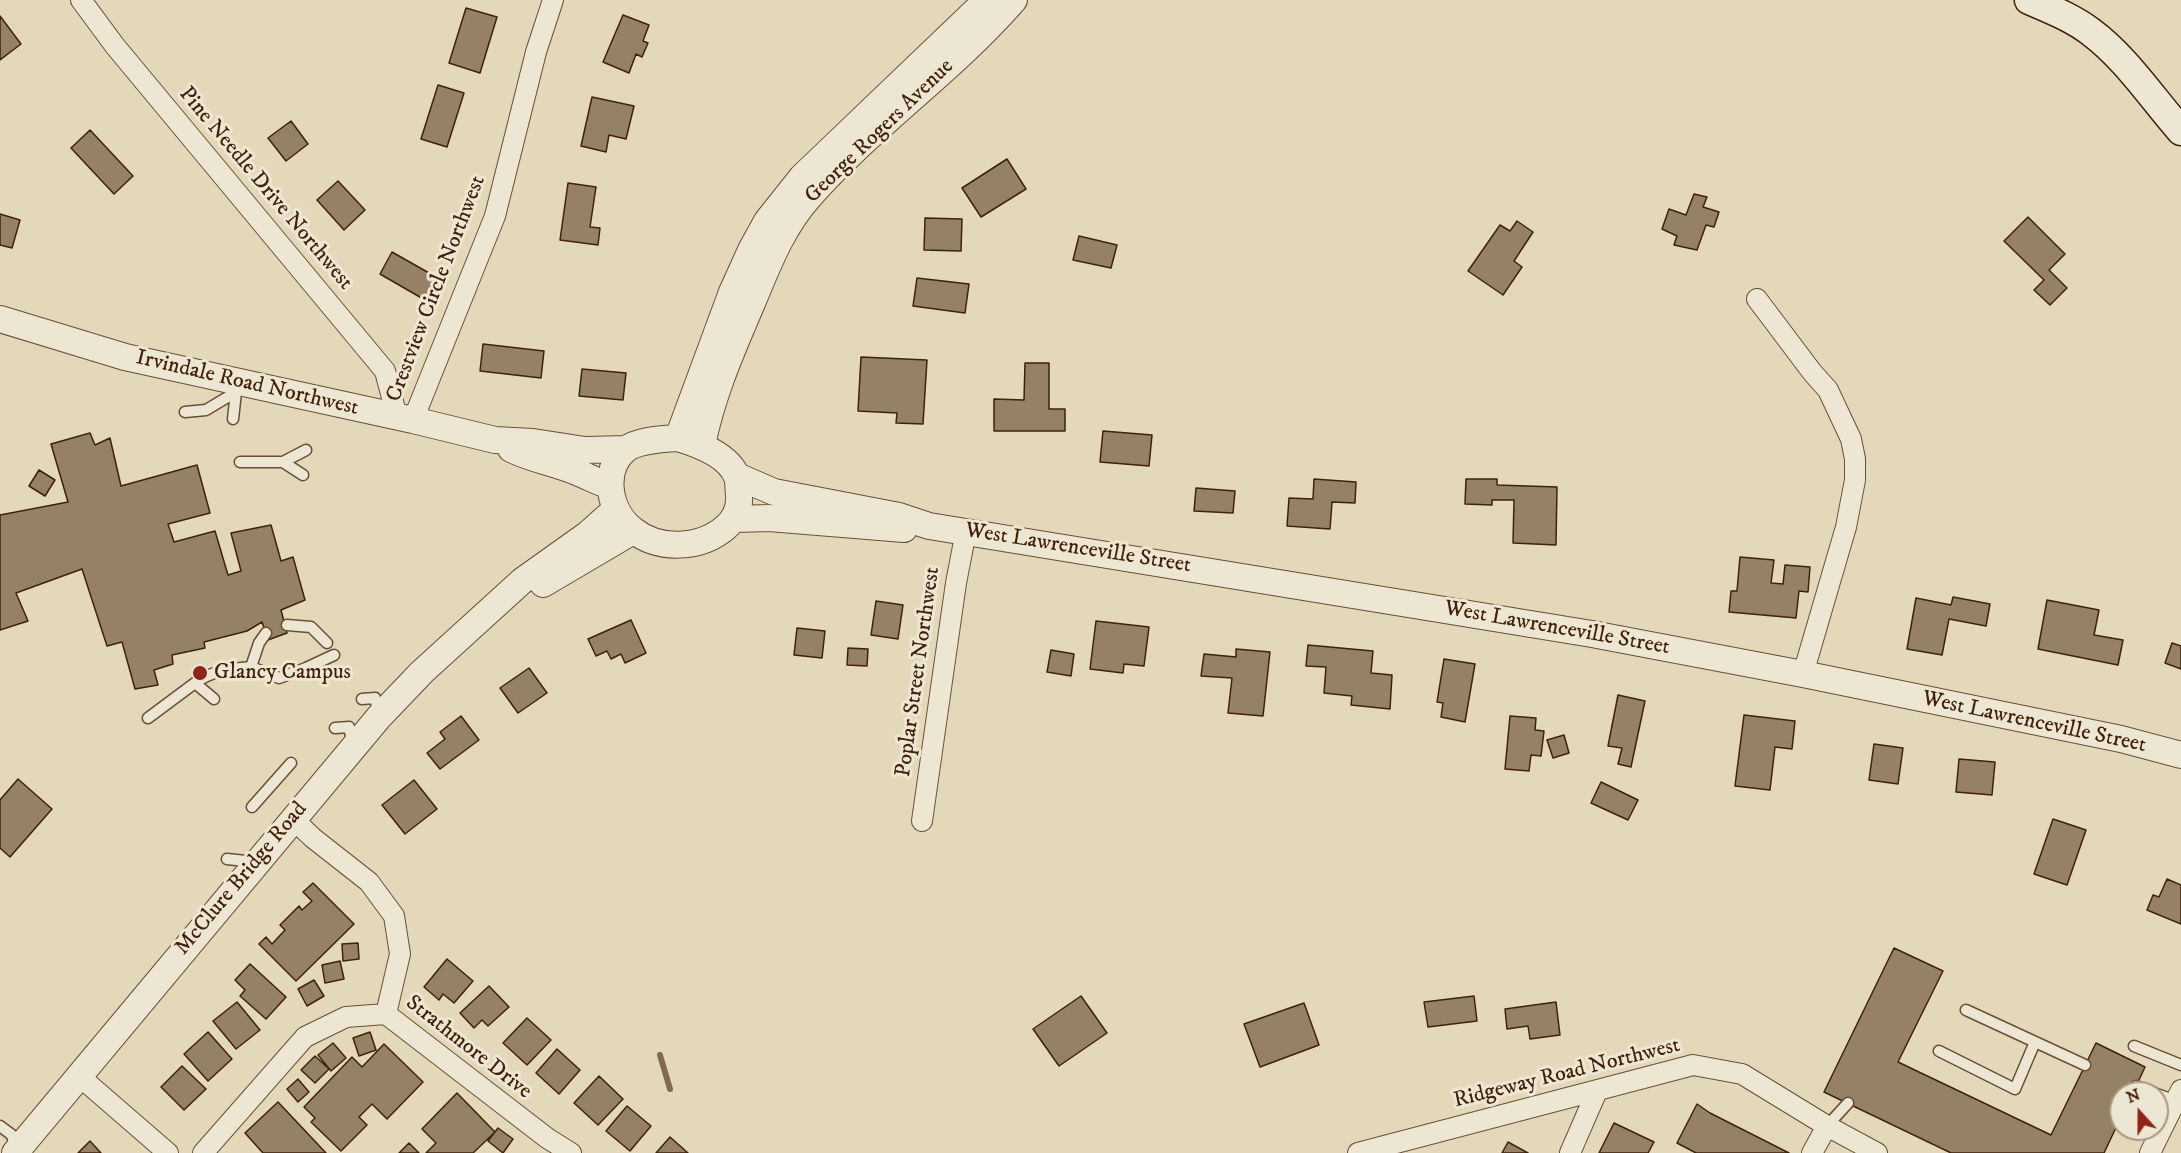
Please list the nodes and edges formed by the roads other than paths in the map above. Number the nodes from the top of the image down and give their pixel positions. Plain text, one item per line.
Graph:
1 (81, 0) edge
2 (553, 0) edge
3 (987, 0) edge
4 (1014, 0) edge
5 (2029, 0) edge
6 (2181, 131) edge
7 (1757, 298) dead end
8 (0, 319) edge
9 (240, 388) junction
10 (185, 412) dead end
11 (233, 419) dead end
12 (405, 419) junction
13 (678, 438) junction
14 (495, 440) junction
15 (702, 445) junction
16 (626, 449) junction
17 (306, 450) dead end
18 (240, 462) dead end
19 (283, 462) junction
20 (303, 475) dead end
21 (737, 476) junction
22 (613, 497) junction
23 (734, 519) junction
24 (929, 526) junction
25 (633, 531) junction
26 (966, 531) junction
27 (483, 617) junction
28 (287, 625) dead end
29 (266, 633) dead end
30 (327, 643) dead end
31 (334, 655) dead end
32 (252, 668) junction
33 (1803, 674) junction
34 (195, 683) junction
35 (214, 699) dead end
36 (148, 718) dead end
37 (335, 728) dead end
38 (354, 746) junction
39 (2181, 755) edge
40 (291, 763) dead end
41 (252, 807) dead end
42 (293, 819) junction
43 (922, 820) dead end
44 (1966, 1010) dead end
45 (386, 1014) junction
46 (2035, 1042) junction
47 (2134, 1046) dead end
48 (1939, 1051) dead end
49 (2085, 1065) dead end
50 (2181, 1065) edge
51 (78, 1075) junction
52 (1597, 1091) junction
53 (2178, 1096) edge
54 (1848, 1103) dead end
55 (0, 1126) edge
56 (1827, 1126) junction
57 (542, 1146) edge
58 (15, 1152) edge
59 (168, 1153) edge
60 (203, 1153) edge
61 (571, 1153) edge
62 (1358, 1153) edge
63 (1570, 1153) edge
64 (1812, 1153) edge
65 (1877, 1153) edge
66 (2150, 1153) edge

1 - 12 street, Pine Needle Drive Northwest
2 - 12 street, Crestview Circle Northwest
3 - 13 street, George Rogers Avenue
4 - 15 street, George Rogers Avenue
5 - 6 main road
7 - 33 street
8 - 9 street, Irvindale Road Northwest
9 - 10 lane
9 - 11 lane
9 - 12 street, Irvindale Road Northwest
12 - 14 street, Irvindale Road Northwest
13 - 15 street
13 - 16 street
14 - 16 street, Irvindale Road Northwest
14 - 22 street, Irvindale Road Northwest
15 - 21 street
16 - 22 street
17 - 19 lane
18 - 19 lane
19 - 20 lane
21 - 23 street
21 - 24 street, West Lawrenceville Street
22 - 25 street
22 - 27 street, McClure Bridge Road
23 - 24 street, West Lawrenceville Street
23 - 25 street
24 - 26 street, West Lawrenceville Street
25 - 27 street, McClure Bridge Road
26 - 33 street, West Lawrenceville Street
26 - 43 street, Poplar Street Northwest
27 - 38 street, McClure Bridge Road
28 - 30 lane
29 - 32 lane
31 - 32 lane
32 - 34 lane
33 - 39 street, West Lawrenceville Street
34 - 35 lane
34 - 36 lane
37 - 38 lane
38 - 42 street, McClure Bridge Road
40 - 41 lane
42 - 45 street
42 - 51 street, McClure Bridge Road
44 - 46 lane
45 - 57 street, Strathmore Drive
45 - 60 street, Strathmore Drive
46 - 48 lane
46 - 49 lane
47 - 50 lane
51 - 58 street, McClure Bridge Road
51 - 59 street
52 - 56 street, Ridgeway Road Northwest
52 - 62 street, Ridgeway Road Northwest
52 - 63 street
53 - 66 street
54 - 56 lane
55 - 58 lane
56 - 64 street
56 - 65 street, Ridgeway Road Northwest
57 - 61 street, Strathmore Drive

